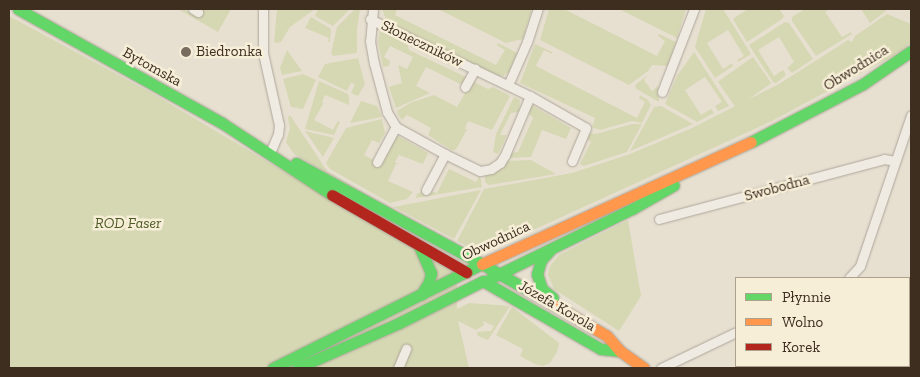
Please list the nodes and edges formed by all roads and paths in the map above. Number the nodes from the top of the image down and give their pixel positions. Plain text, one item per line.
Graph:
1 (18, 9) edge
2 (264, 9) edge
3 (373, 9) edge
4 (538, 9) edge
5 (694, 9) edge
6 (370, 19) junction
7 (911, 51) edge
8 (475, 68) junction
9 (508, 85) junction
10 (465, 87) dead end
11 (662, 92) dead end
12 (530, 96) junction
13 (911, 115) edge
14 (396, 127) junction
15 (736, 150) junction
16 (270, 153) junction
17 (445, 154) junction
18 (572, 161) dead end
19 (896, 161) junction
20 (376, 162) dead end
21 (426, 190) dead end
22 (659, 219) dead end
23 (419, 246) junction
24 (551, 249) junction
25 (482, 264) junction
26 (466, 272) junction
27 (499, 273) junction
28 (851, 277) edge
29 (483, 282) junction
30 (421, 295) junction
31 (558, 306) junction
32 (735, 332) edge
33 (406, 349) dead end
34 (620, 351) junction
35 (273, 368) edge
36 (297, 368) edge
37 (398, 368) edge
38 (644, 368) edge
39 (661, 368) edge

1 - 16 main road, Bytomska
2 - 16 street
3 - 6 street, Słoneczników
4 - 9 street
5 - 11 street
6 - 8 street, Słoneczników
6 - 14 street, Słoneczników
7 - 15 main road, Obwodnica
8 - 9 street, Słoneczników
8 - 10 street, Słoneczników
9 - 12 street, Słoneczników
12 - 17 street
12 - 18 street, Słoneczników
13 - 19 street
14 - 17 street
14 - 20 street
15 - 24 main road, Obwodnica
15 - 25 main road, Obwodnica
16 - 23 main road, Bytomska
16 - 25 main road, Bytomska
17 - 21 street
19 - 22 street, Swobodna
19 - 28 street
23 - 26 main road, Bytomska
23 - 30 main road
24 - 27 main road, Obwodnica
24 - 31 main road
25 - 26 main road, Obwodnica
25 - 27 main road, Bytomska
26 - 29 main road, Bytomska
26 - 30 main road, Obwodnica
27 - 29 main road, Obwodnica
27 - 31 main road, Józefa Korola
29 - 34 main road, Józefa Korola
29 - 36 main road, Obwodnica
30 - 35 main road, Obwodnica
31 - 34 main road, Józefa Korola
32 - 39 street
33 - 37 street
34 - 38 main road, Józefa Korola

